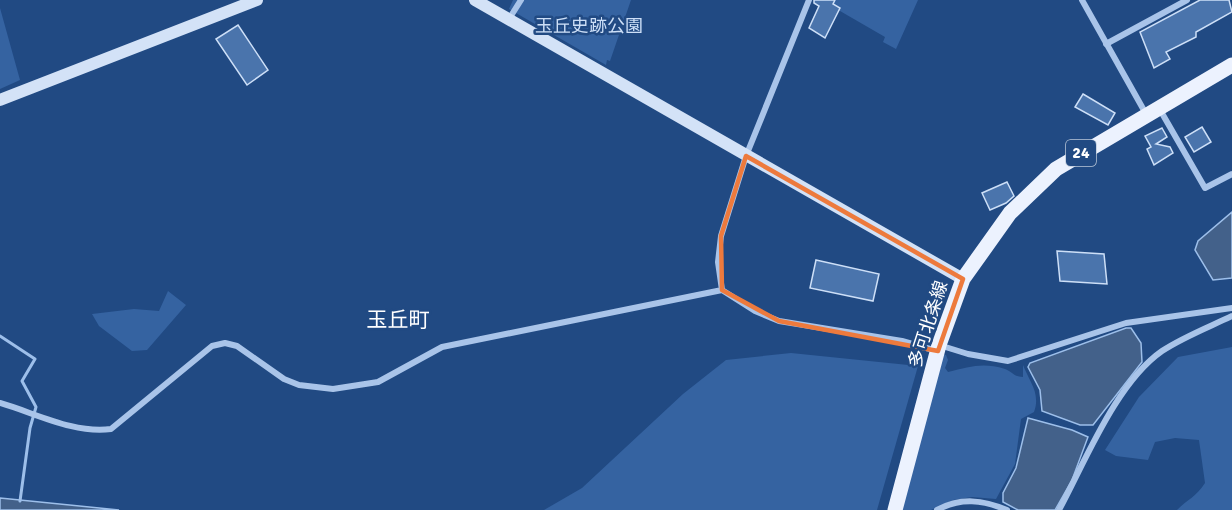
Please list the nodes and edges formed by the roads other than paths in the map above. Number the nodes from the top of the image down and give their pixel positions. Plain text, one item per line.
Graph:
1 (256, 0) edge
2 (476, 0) edge
3 (521, 0) edge
4 (809, 0) edge
5 (1082, 0) edge
6 (1187, 0) edge
7 (509, 19) junction
8 (1106, 44) junction
9 (1232, 65) edge
10 (0, 100) edge
11 (1152, 110) junction
12 (746, 156) junction
13 (1232, 174) edge
14 (963, 279) junction
15 (722, 290) junction
16 (1232, 308) edge
17 (1232, 316) edge
18 (938, 348) junction
19 (0, 403) edge
20 (895, 510) edge
21 (937, 510) edge
22 (1007, 510) edge
23 (1059, 510) edge

1 - 10 street
2 - 7 street
3 - 7 street
4 - 12 street
5 - 8 street
6 - 8 street
7 - 12 street
8 - 11 street
9 - 11 main road, 多可北条線 / 24
11 - 13 street
11 - 14 main road, 多可北条線 / 24
12 - 14 street
12 - 15 street
14 - 18 main road, 多可北条線 / 24
15 - 18 street
15 - 19 street
16 - 18 street
17 - 23 street
18 - 20 main road, 多可北条線 / 24
21 - 22 street

